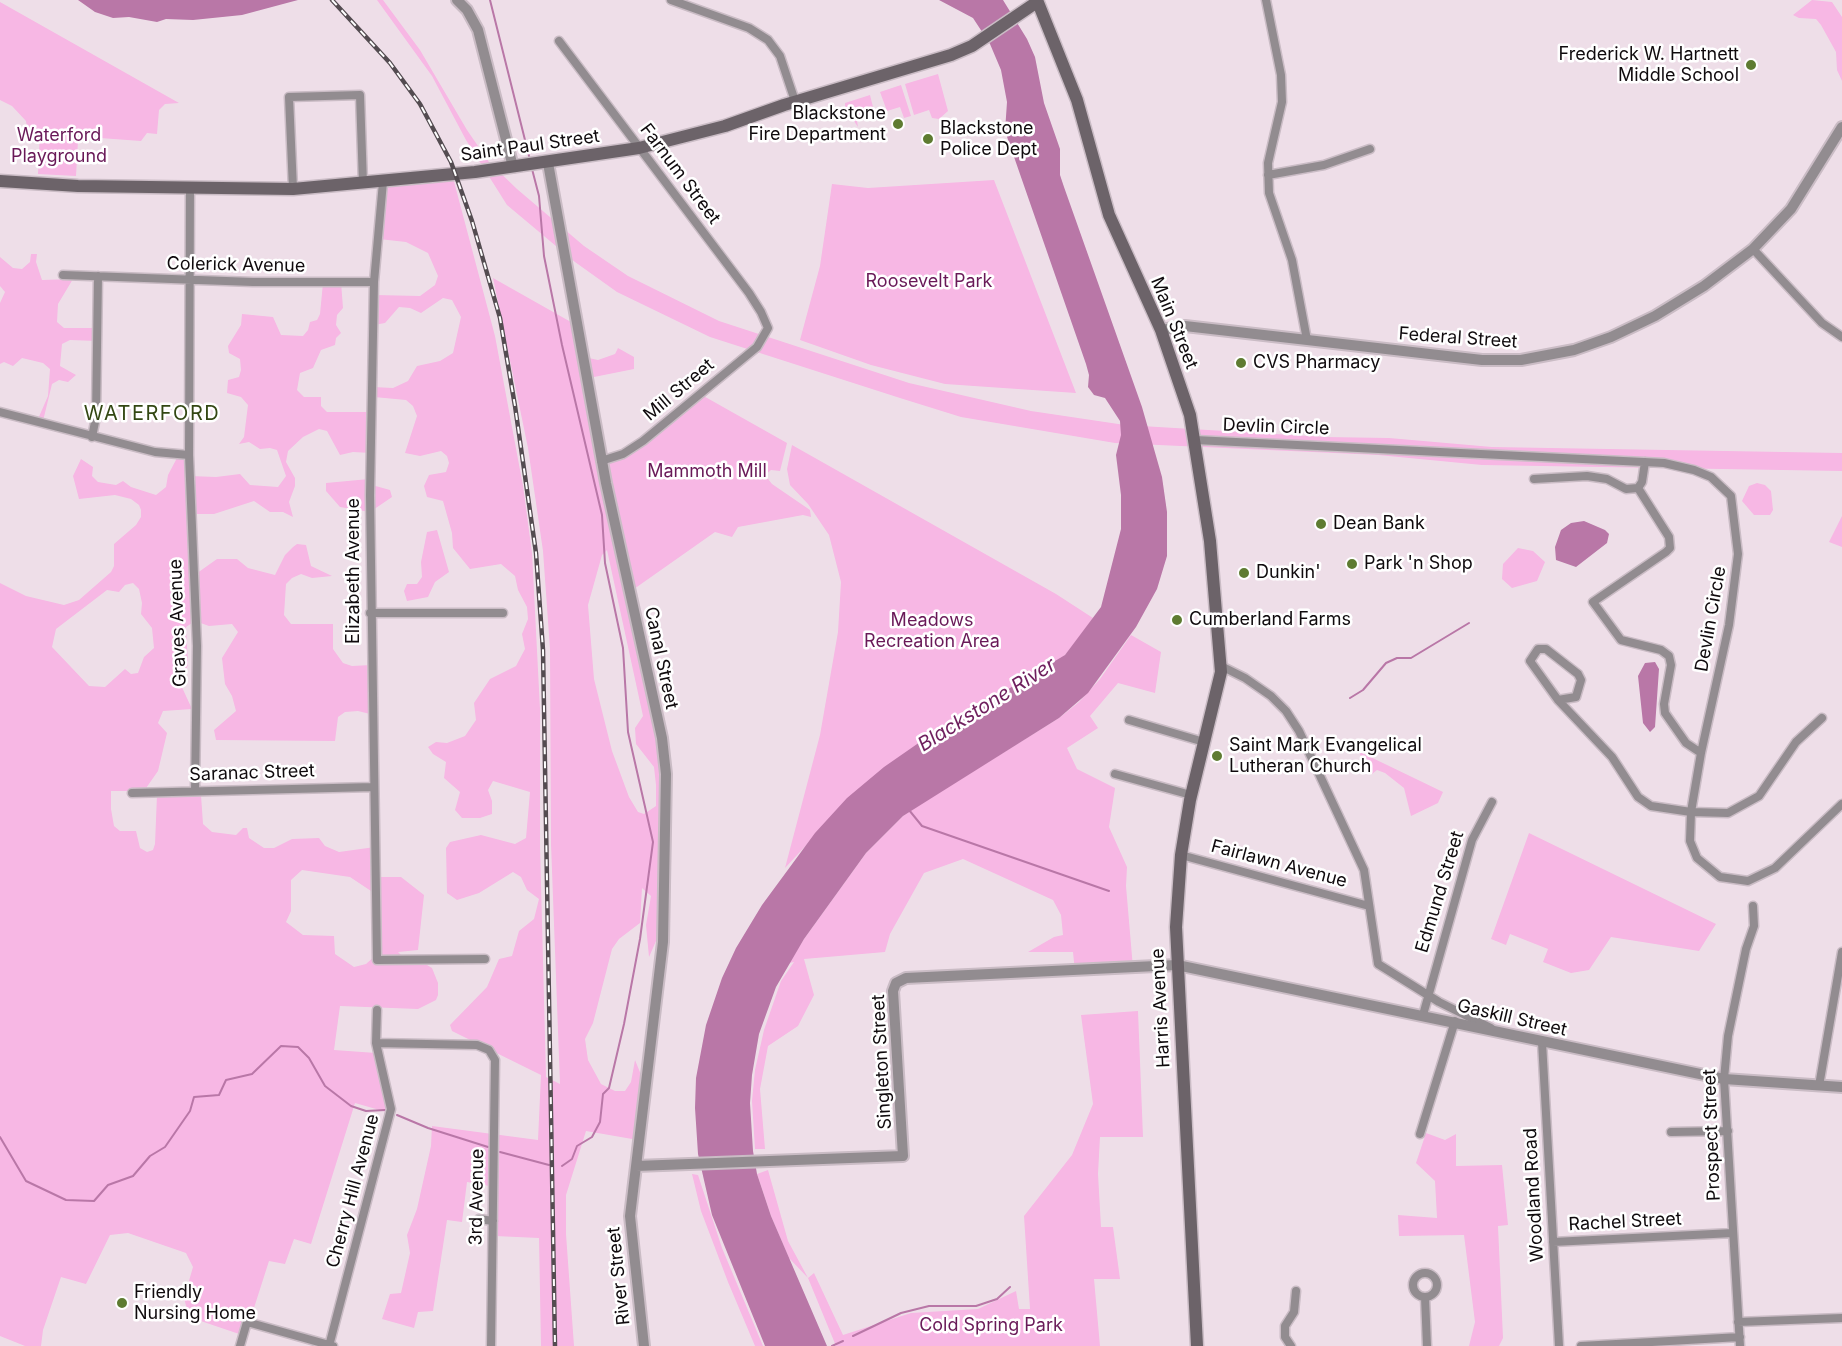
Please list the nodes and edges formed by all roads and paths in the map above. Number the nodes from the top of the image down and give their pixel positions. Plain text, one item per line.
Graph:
1 (457, 0) edge
2 (671, 0) edge
3 (1266, 0) edge
4 (1037, 1) edge
5 (559, 41) dead end
6 (795, 101) junction
7 (1842, 127) edge
8 (639, 148) junction
9 (1370, 149) dead end
10 (548, 163) junction
11 (513, 167) junction
12 (1268, 175) junction
13 (0, 181) edge
14 (383, 182) junction
15 (363, 184) junction
16 (190, 187) junction
17 (293, 189) junction
18 (1753, 249) junction
19 (63, 275) dead end
20 (98, 276) junction
21 (190, 280) junction
22 (374, 282) junction
23 (1161, 330) junction
24 (767, 332) joint
25 (1842, 337) edge
26 (1306, 340) junction
27 (0, 412) edge
28 (92, 437) junction
29 (1195, 440) junction
30 (189, 455) junction
31 (602, 461) junction
32 (1645, 462) junction
33 (1533, 479) dead end
34 (1638, 488) junction
35 (370, 613) junction
36 (503, 613) dead end
37 (1221, 670) junction
38 (1558, 700) junction
39 (1822, 718) dead end
40 (1129, 720) dead end
41 (1204, 742) junction
42 (1701, 753) junction
43 (1115, 774) dead end
44 (373, 787) junction
45 (195, 791) junction
46 (132, 793) dead end
47 (1191, 795) junction
48 (1492, 802) dead end
49 (1842, 804) edge
50 (1691, 812) junction
51 (1181, 855) junction
52 (1369, 906) junction
53 (1753, 906) dead end
54 (1842, 952) edge
55 (485, 958) dead end
56 (1177, 965) junction
57 (1427, 995) junction
58 (377, 1010) dead end
59 (1423, 1015) junction
60 (1455, 1021) junction
61 (1496, 1030) junction
62 (1542, 1042) junction
63 (376, 1043) junction
64 (1724, 1078) junction
65 (1818, 1086) junction
66 (1842, 1087) edge
67 (1728, 1131) junction
68 (1671, 1132) dead end
69 (1420, 1134) dead end
70 (636, 1167) junction
71 (479, 1219) dead end
72 (494, 1221) junction
73 (1733, 1233) junction
74 (1553, 1242) junction
75 (1296, 1291) dead end
76 (1425, 1297) dead end
77 (1842, 1318) edge
78 (1738, 1322) junction
79 (1740, 1342) edge
80 (240, 1346) edge
81 (330, 1346) edge
82 (491, 1346) edge
83 (644, 1346) edge
84 (1197, 1346) edge
85 (1291, 1346) edge
86 (1427, 1346) edge
87 (1559, 1346) edge
88 (1581, 1346) edge

1 - 11 street
2 - 6 street
3 - 12 street
4 - 6 main road, Saint Paul Street
4 - 23 main road, Main Street
5 - 8 street, Farnum Street
6 - 8 main road, Saint Paul Street
7 - 18 street, Federal Street
8 - 10 main road, Saint Paul Street
8 - 24 street, Farnum Street
9 - 12 street
10 - 11 main road, Saint Paul Street
10 - 31 street, Canal Street
11 - 14 main road, Saint Paul Street
12 - 26 street
13 - 16 main road, Saint Paul Street
14 - 15 main road, Saint Paul Street
14 - 22 street, Elizabeth Avenue
15 - 17 main road, Saint Paul Street
15 - 17 street
16 - 17 main road, Saint Paul Street
16 - 21 street, Graves Avenue
18 - 25 street
18 - 26 street, Federal Street
19 - 20 street, Colerick Avenue
20 - 21 street, Colerick Avenue
20 - 28 street
21 - 22 street, Colerick Avenue
21 - 30 street, Graves Avenue
22 - 35 street, Elizabeth Avenue
23 - 26 street, Federal Street
23 - 29 main road, Main Street
24 - 31 street, Mill Street
27 - 28 street
28 - 30 street
29 - 32 street, Devlin Circle
29 - 37 main road, Main Street
30 - 45 street, Graves Avenue
31 - 70 street, Canal Street
32 - 34 street
32 - 42 street, Devlin Circle
33 - 34 street
34 - 42 street
35 - 36 street
35 - 44 street, Elizabeth Avenue
37 - 41 main road, Harris Avenue
37 - 52 street
38 - 38 street
38 - 50 street
39 - 50 street
40 - 41 street
41 - 47 main road, Harris Avenue
42 - 50 street, Devlin Circle
43 - 47 street
44 - 45 street, Saranac Street
44 - 55 street, Elizabeth Avenue
45 - 46 street, Saranac Street
47 - 51 main road, Harris Avenue
48 - 57 street, Edmund Street
49 - 50 street, Devlin Circle
51 - 52 street, Fairlawn Avenue
51 - 56 main road, Harris Avenue
52 - 57 street
53 - 64 street, Prospect Street
54 - 65 street
56 - 59 street, Gaskill Street
56 - 70 street, Singleton Street
56 - 84 main road, Harris Avenue
57 - 59 street, Edmund Street
57 - 61 street
58 - 63 street
59 - 60 street, Gaskill Street
60 - 61 street, Gaskill Street
60 - 69 street
61 - 62 street, Gaskill Street
62 - 64 street, Gaskill Street
62 - 74 street, Woodland Road
63 - 72 street, 3rd Avenue
63 - 81 street, Cherry Hill Avenue
64 - 65 street, Gaskill Street
64 - 67 street, Prospect Street
65 - 66 street, Gaskill Street
67 - 68 street
67 - 73 street, Prospect Street
70 - 83 street, River Street
71 - 72 street
72 - 82 street, 3rd Avenue
73 - 74 street, Rachel Street
73 - 78 street, Prospect Street
74 - 87 street, Woodland Road
75 - 85 street
76 - 86 street
77 - 78 street
78 - 79 street, Prospect Street
79 - 88 street
80 - 81 street

